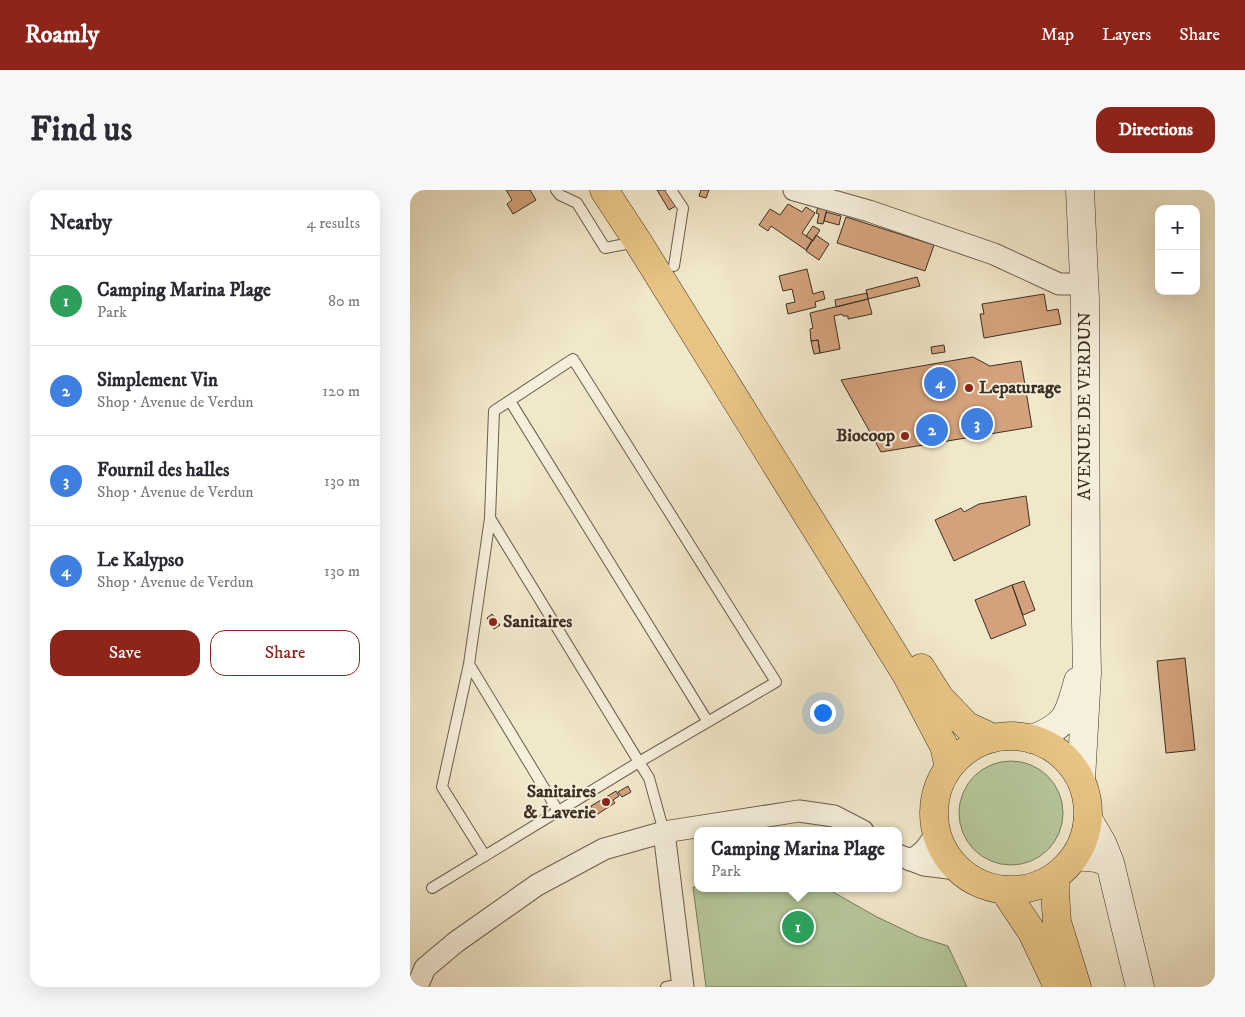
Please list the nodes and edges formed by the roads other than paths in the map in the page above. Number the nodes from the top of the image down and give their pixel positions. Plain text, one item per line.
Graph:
1 (556, 190) edge
2 (604, 190) edge
3 (627, 190) edge
4 (671, 190) edge
5 (794, 190) edge
6 (1080, 190) edge
7 (638, 242) junction
8 (674, 266) junction
9 (1084, 284) junction
10 (510, 401) junction
11 (490, 518) junction
12 (1086, 622) junction
13 (469, 664) junction
14 (708, 722) junction
15 (993, 738) junction
16 (1032, 738) junction
17 (639, 762) junction
18 (949, 767) junction
19 (1081, 780) junction
20 (558, 811) junction
21 (1088, 819) junction
22 (694, 827) edge
23 (696, 827) edge
24 (855, 827) edge
25 (664, 832) junction
26 (936, 834) junction
27 (485, 856) junction
28 (1076, 856) junction
29 (904, 858) edge
30 (1110, 862) junction
31 (957, 870) junction
32 (1055, 877) junction
33 (432, 888) dead end
34 (1004, 890) junction
35 (678, 986) edge
36 (417, 987) edge
37 (1058, 987) edge
38 (1077, 987) edge
39 (1140, 987) edge

1 - 7 lane
2 - 7 main road
3 - 8 main road
4 - 8 lane
5 - 9 street
6 - 9 main road, AVENUE DE VERDUN
7 - 18 main road
8 - 15 main road
9 - 12 main road, AVENUE DE VERDUN
10 - 11 lane
10 - 14 lane
10 - 14 lane
11 - 13 lane
11 - 17 lane
12 - 16 main road
12 - 19 main road
13 - 20 lane
13 - 27 lane
14 - 17 lane
15 - 16 main road
15 - 18 main road
16 - 19 main road
17 - 20 lane
17 - 25 lane
18 - 26 main road
19 - 21 main road
20 - 27 lane
21 - 28 main road
21 - 30 main road
22 - 25 street
23 - 24 street
25 - 35 street
25 - 36 street
26 - 29 street
26 - 31 main road
27 - 33 lane
28 - 30 main road
28 - 32 main road
29 - 31 street
30 - 39 main road
31 - 34 main road
32 - 34 main road
32 - 38 main road
34 - 37 main road

